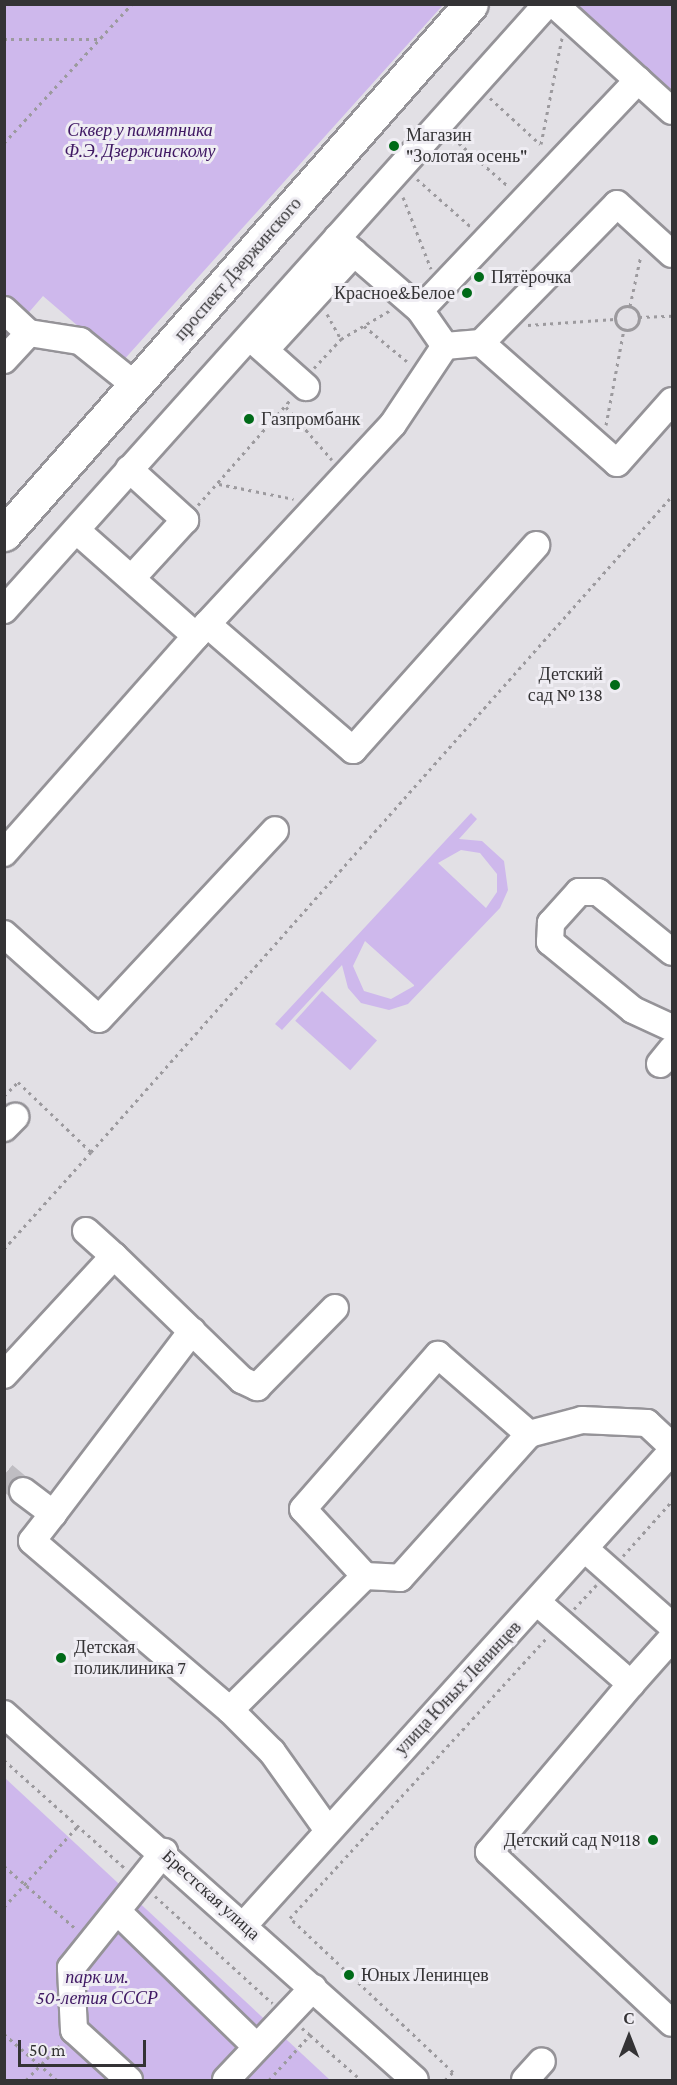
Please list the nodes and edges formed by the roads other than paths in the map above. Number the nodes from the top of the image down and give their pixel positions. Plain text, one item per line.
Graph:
1 (471, 4) edge
2 (556, 8) edge
3 (638, 80) junction
4 (672, 111) edge
5 (345, 245) junction
6 (672, 254) edge
7 (4, 310) edge
8 (420, 310) junction
9 (29, 333) junction
10 (489, 335) junction
11 (257, 343) junction
12 (445, 346) junction
13 (4, 360) edge
14 (136, 386) junction
15 (306, 387) dead end
16 (672, 401) edge
17 (129, 469) junction
18 (76, 530) junction
19 (4, 534) edge
20 (536, 545) dead end
21 (132, 578) junction
22 (4, 610) edge
23 (201, 630) junction
24 (275, 830) dead end
25 (4, 853) edge
26 (4, 934) edge
27 (672, 952) edge
28 (672, 1028) edge
29 (86, 1231) dead end
30 (114, 1256) junction
31 (335, 1308) dead end
32 (192, 1331) junction
33 (4, 1375) edge
34 (529, 1434) junction
35 (672, 1446) edge
36 (672, 1451) edge
37 (23, 1491) tunnel mouth
38 (53, 1514) junction
39 (585, 1549) junction
40 (365, 1576) junction
41 (537, 1602) junction
42 (672, 1626) edge
43 (672, 1638) edge
44 (631, 1684) junction
45 (230, 1710) junction
46 (4, 1714) edge
47 (327, 1829) junction
48 (164, 1852) junction
49 (118, 1912) junction
50 (244, 1925) junction
51 (313, 1988) junction
52 (672, 2023) edge
53 (255, 2045) junction
54 (542, 2061) dead end
55 (129, 2080) edge
56 (226, 2080) edge
57 (415, 2080) edge
58 (525, 2080) edge

1 - 14 main road, проспект Дзержинского
2 - 3 street
2 - 5 street
3 - 4 street
3 - 8 street
5 - 8 street
5 - 11 street
5 - 11 street
6 - 10 street
7 - 9 street
8 - 12 street
9 - 13 street
9 - 14 street
10 - 12 street
10 - 16 street
11 - 15 street
11 - 17 street
12 - 23 street
14 - 19 main road, проспект Дзержинского
17 - 18 street
17 - 21 street
18 - 21 street
18 - 22 street
20 - 23 street
21 - 23 street
23 - 25 street
24 - 26 street
27 - 28 street
29 - 30 street
30 - 32 street
30 - 33 street
31 - 32 street
32 - 38 street
34 - 35 street
34 - 40 street
34 - 40 street
36 - 39 street, улица Юных Ленинцев
37 - 38 street
38 - 45 street
39 - 41 street, улица Юных Ленинцев
39 - 42 street
40 - 45 street
41 - 44 street
41 - 47 street, улица Юных Ленинцев
43 - 44 street
44 - 52 street
45 - 47 street
46 - 48 street, Брестская улица
47 - 50 street, улица Юных Ленинцев
48 - 49 street
48 - 50 street, Брестская улица
49 - 53 street
49 - 55 street
50 - 51 street, Брестская улица
51 - 53 street
51 - 57 street, Брестская улица
53 - 56 street
54 - 58 street

